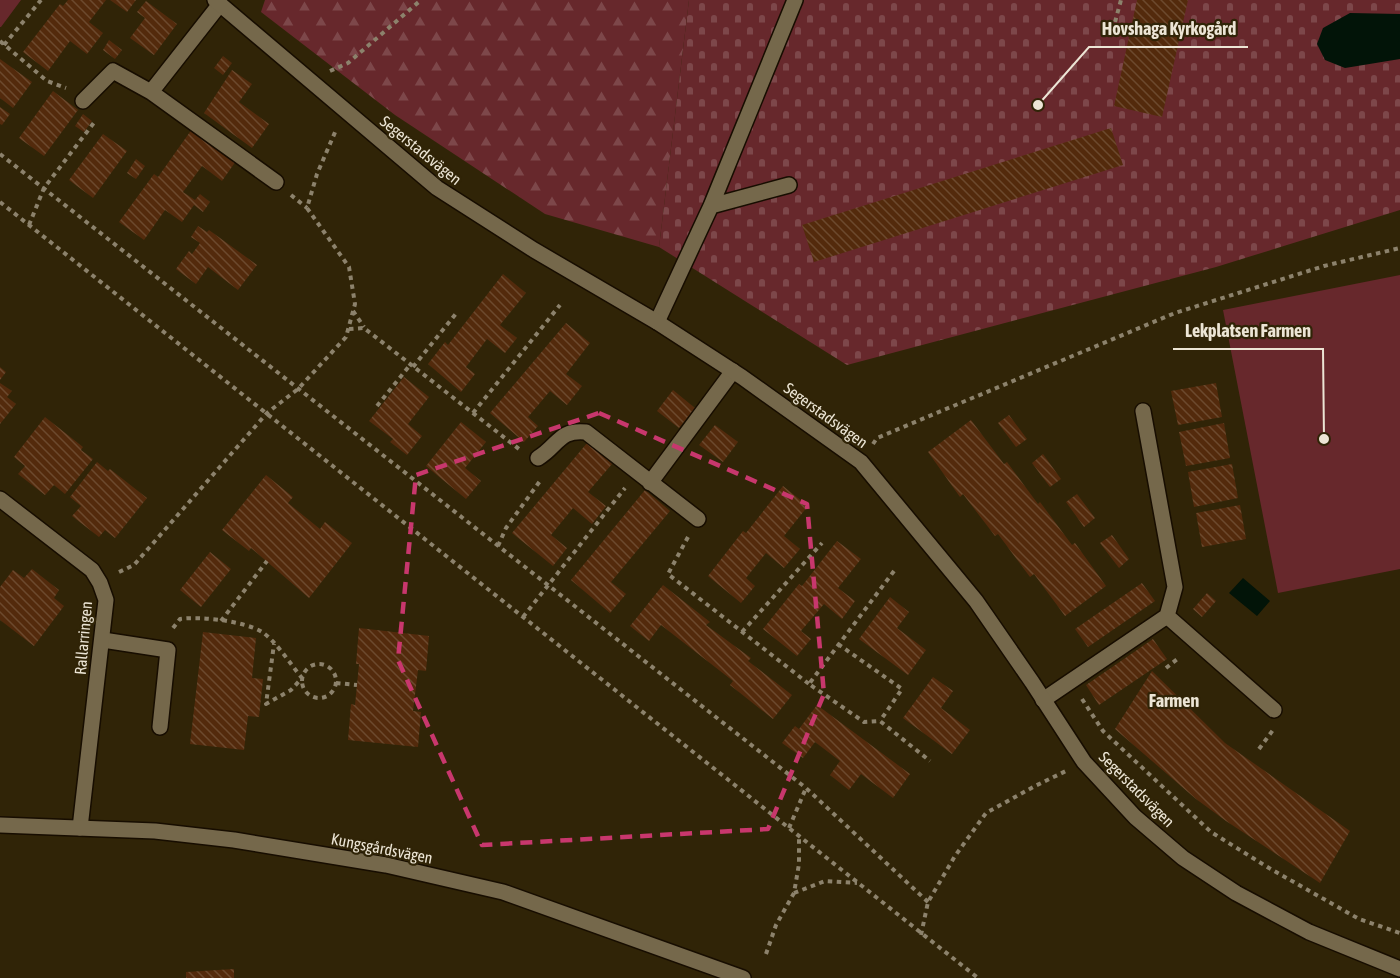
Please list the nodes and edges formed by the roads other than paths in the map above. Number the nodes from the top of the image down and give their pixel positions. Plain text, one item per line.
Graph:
1 (795, 0) edge
2 (217, 2) edge
3 (152, 92) junction
4 (83, 101) road end
5 (276, 182) dead end
6 (789, 185) dead end
7 (711, 206) junction
8 (657, 321) junction
9 (733, 371) junction
10 (1143, 411) dead end
11 (538, 458) road end
12 (650, 483) junction
13 (0, 499) edge
14 (698, 519) road end
15 (1167, 616) junction
16 (102, 640) junction
17 (1043, 700) junction
18 (1274, 710) dead end
19 (160, 727) dead end
20 (0, 825) edge
21 (80, 828) junction
22 (1400, 969) edge
23 (743, 978) edge

1 - 7 street
2 - 3 street
2 - 8 street, Segerstadsvägen
3 - 4 street
3 - 5 street
6 - 7 street
7 - 8 street
8 - 9 street, Segerstadsvägen
9 - 12 street
9 - 17 street, Segerstadsvägen
10 - 15 street
11 - 12 street
12 - 14 street
13 - 16 street, Rallarringen
15 - 17 street
15 - 18 street
16 - 19 street
16 - 21 street, Rallarringen
17 - 22 street, Segerstadsvägen
20 - 21 street, Kungsgårdsvägen
21 - 23 street, Kungsgårdsvägen

